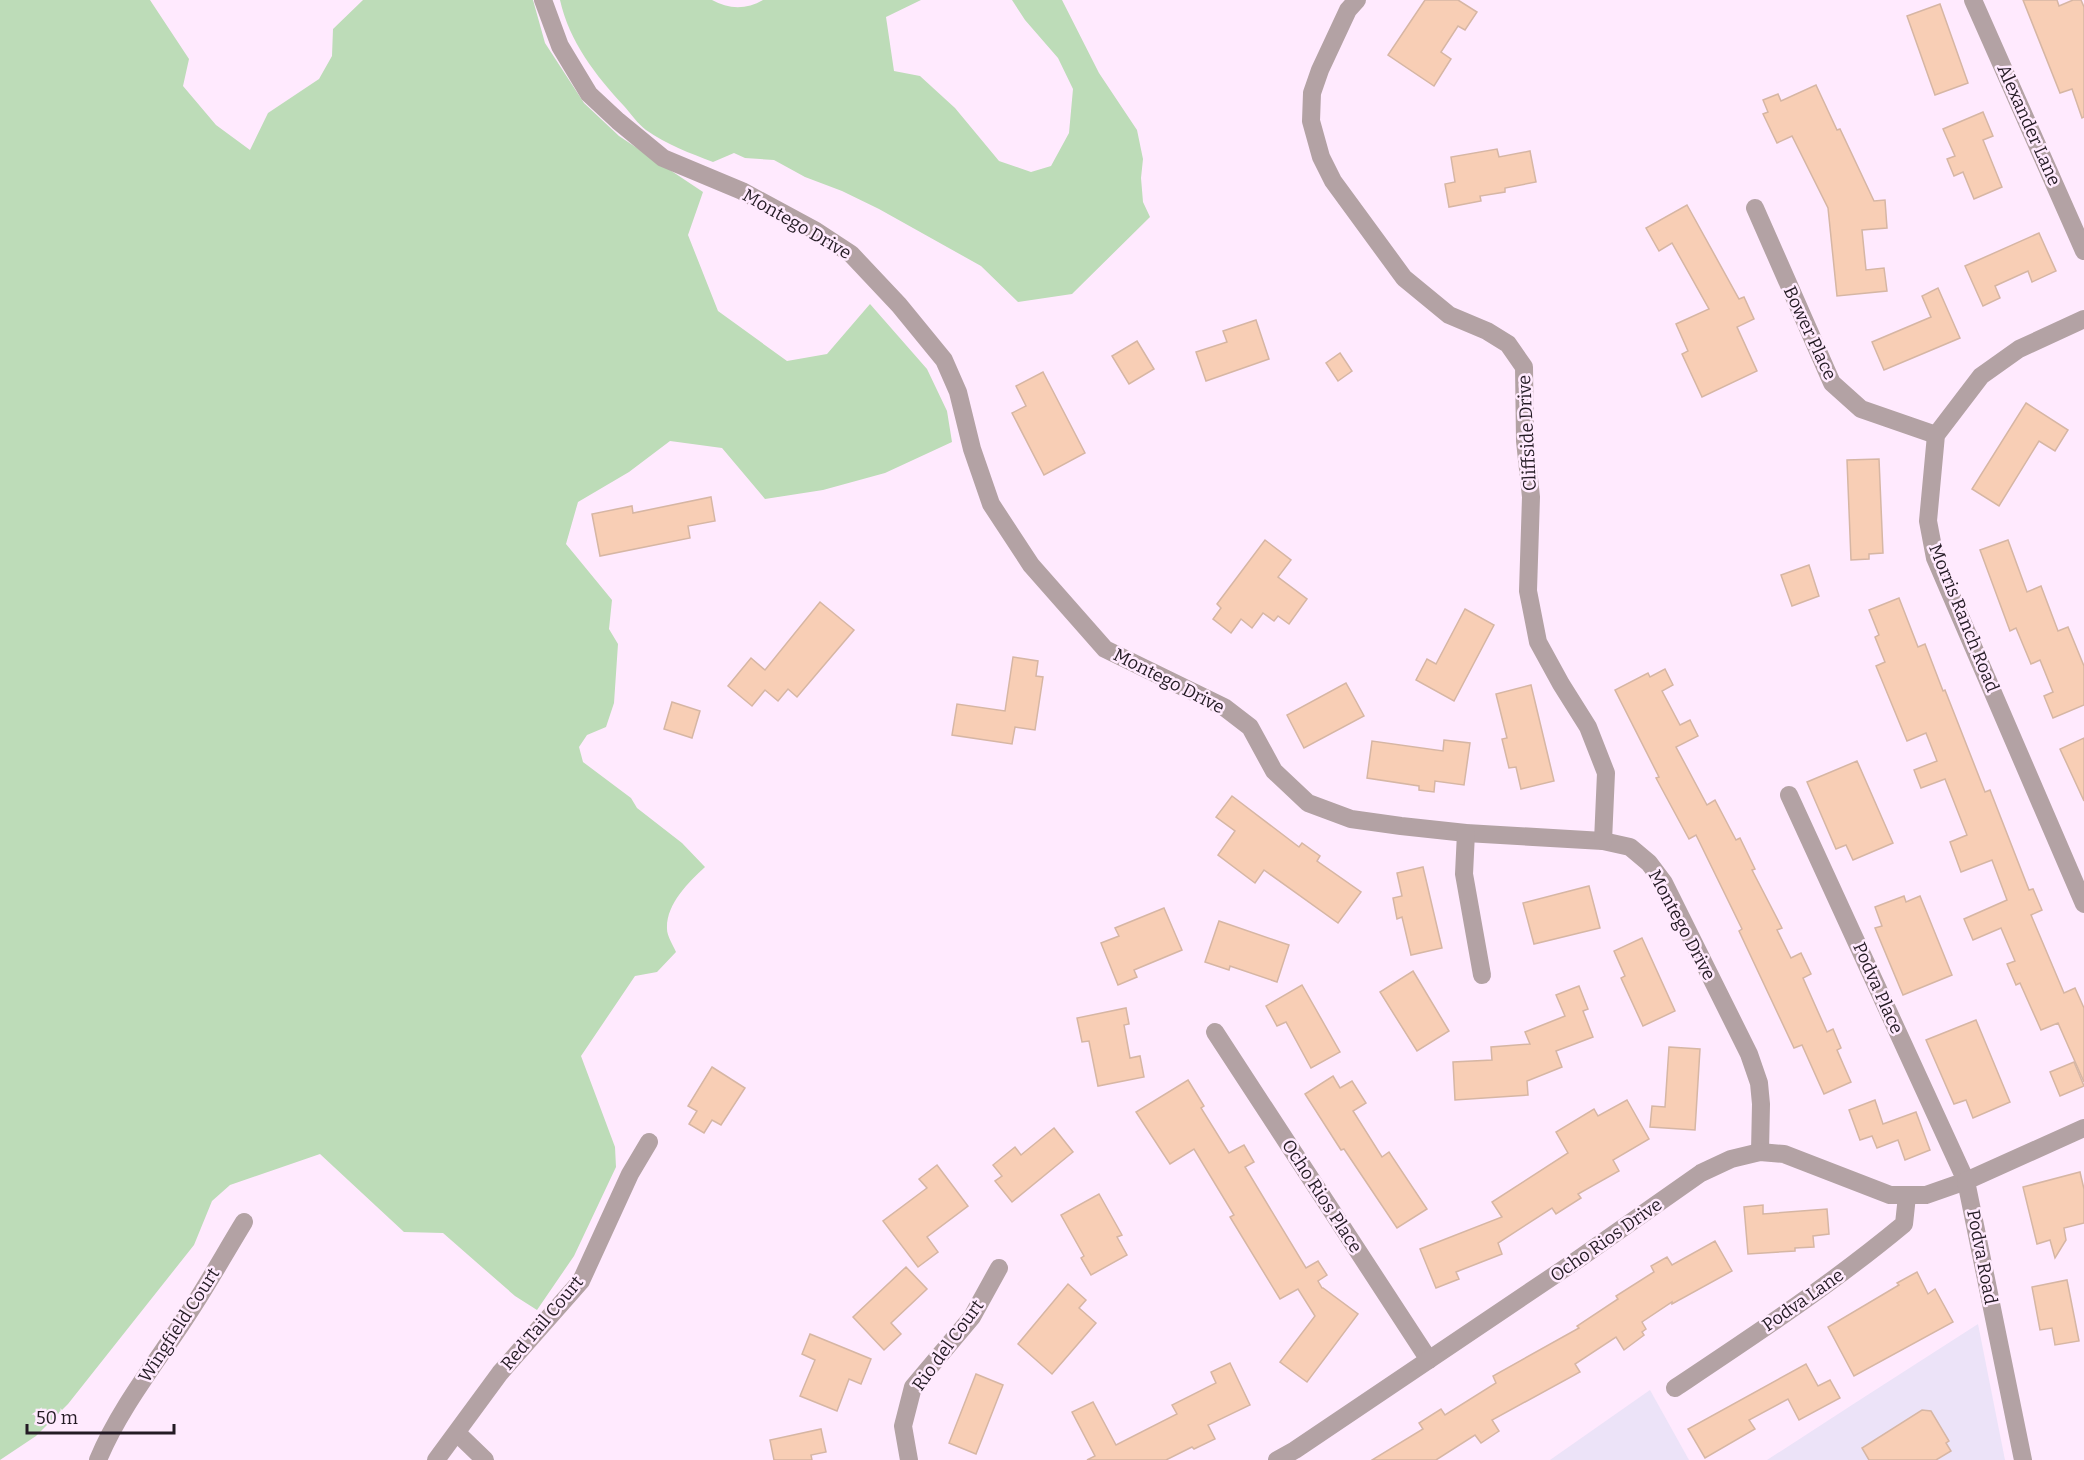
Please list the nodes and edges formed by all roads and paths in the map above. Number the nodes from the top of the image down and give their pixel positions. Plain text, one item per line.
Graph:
1 (543, 0) edge
2 (1357, 0) edge
3 (1973, 0) edge
4 (1755, 208) dead end
5 (2084, 250) edge
6 (2084, 319) edge
7 (1936, 435) junction
8 (1789, 795) dead end
9 (1466, 833) junction
10 (1604, 842) junction
11 (2084, 904) edge
12 (1482, 975) dead end
13 (1215, 1032) dead end
14 (2084, 1128) edge
15 (649, 1142) dead end
16 (1760, 1152) junction
17 (1966, 1181) junction
18 (1907, 1196) junction
19 (244, 1222) dead end
20 (999, 1268) dead end
21 (1429, 1360) junction
22 (1675, 1388) dead end
23 (457, 1433) junction
24 (98, 1460) edge
25 (435, 1460) edge
26 (485, 1460) edge
27 (909, 1460) edge
28 (1277, 1460) edge
29 (2022, 1460) edge

1 - 9 street, Montego Drive
2 - 10 street, Cliffside Drive
3 - 5 street, Alexander Lane
4 - 7 street, Bower Place
6 - 7 street
7 - 11 street, Morris Ranch Road
8 - 17 street, Podva Place
9 - 10 street, Montego Drive
9 - 12 street
10 - 16 street, Montego Drive
13 - 21 street, Ocho Rios Place
14 - 17 street
15 - 23 street, Red Tail Court
16 - 18 street, Ocho Rios Drive
16 - 21 street, Ocho Rios Drive
17 - 18 street, Ocho Rios Drive
17 - 29 street, Podva Road
18 - 22 street, Podva Lane
19 - 24 street, Wingfield Court
20 - 27 street, Rio del Court
21 - 28 street, Ocho Rios Drive
23 - 25 street
23 - 26 street

